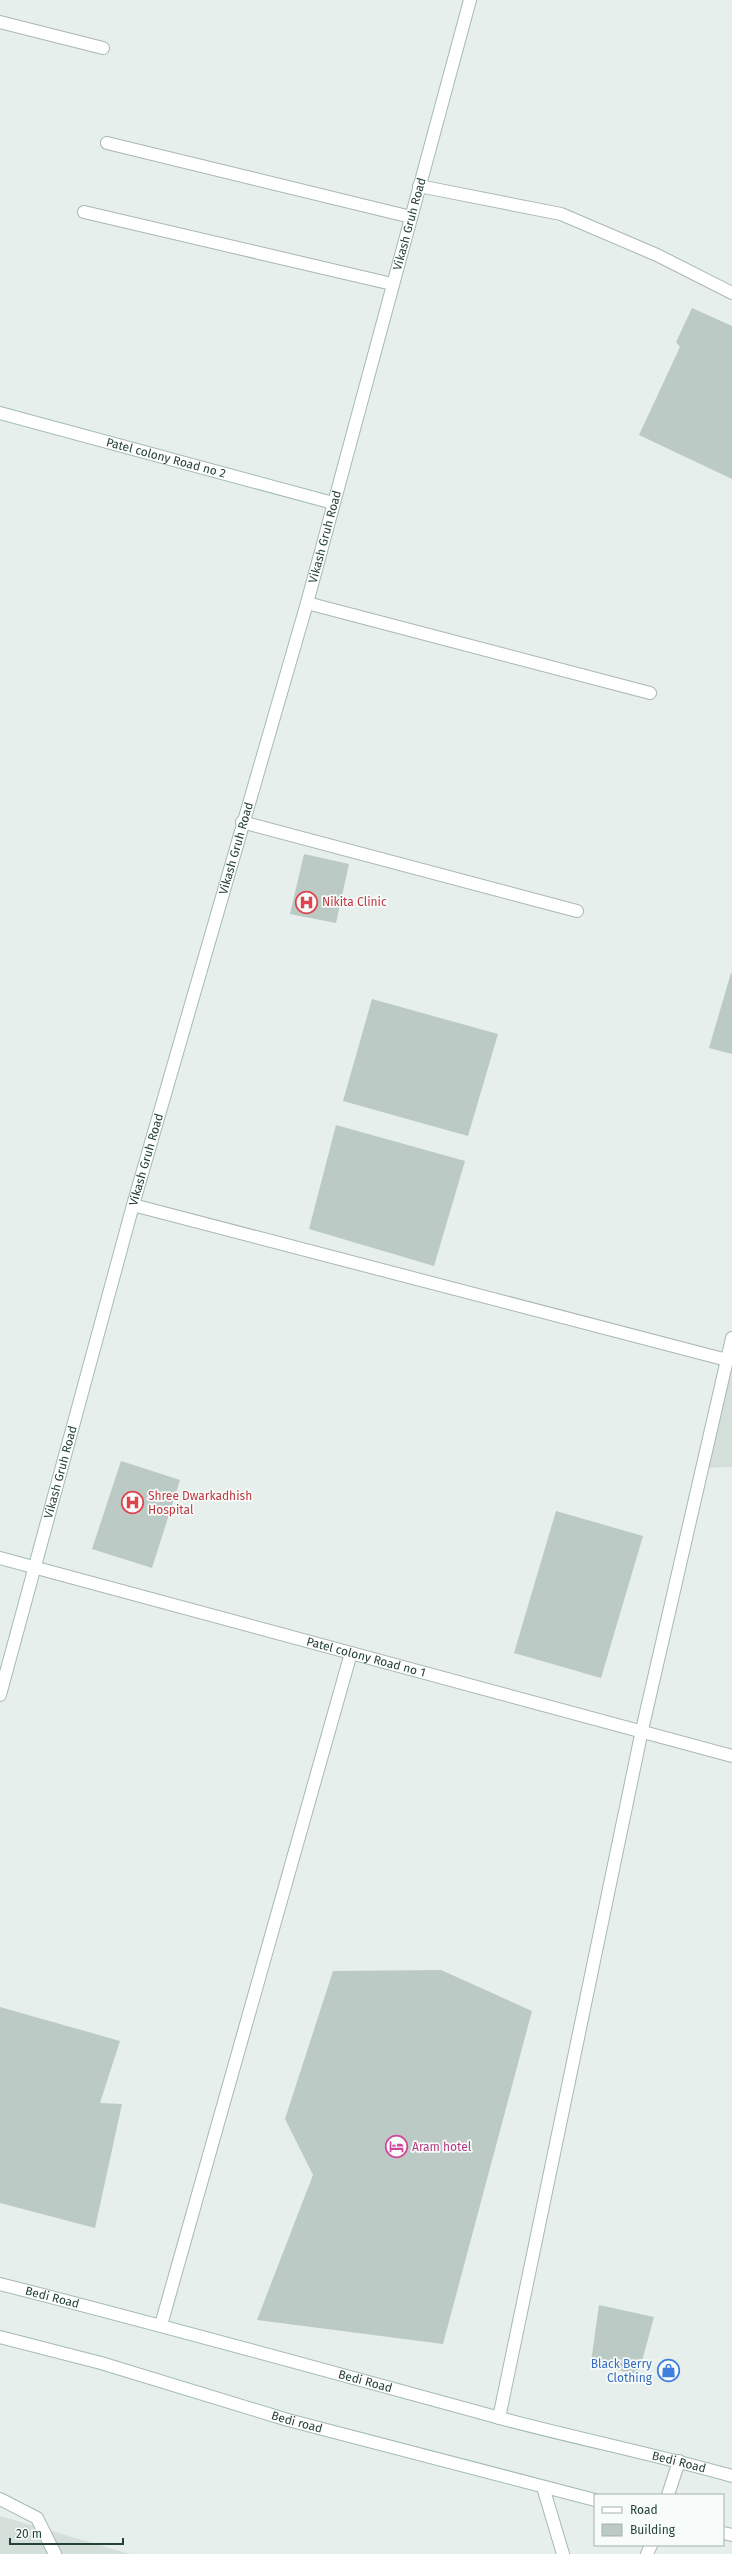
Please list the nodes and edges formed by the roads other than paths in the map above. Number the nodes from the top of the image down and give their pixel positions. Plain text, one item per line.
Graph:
1 (470, 0) edge
2 (0, 22) edge
3 (103, 48) dead end
4 (107, 143) dead end
5 (420, 186) junction
6 (84, 212) dead end
7 (411, 217) junction
8 (392, 284) junction
9 (732, 293) edge
10 (0, 412) edge
11 (332, 503) junction
12 (307, 603) junction
13 (650, 693) dead end
14 (242, 822) junction
15 (577, 911) dead end
16 (133, 1205) junction
17 (732, 1338) edge
18 (727, 1360) junction
19 (0, 1558) edge
20 (33, 1567) junction
21 (351, 1653) junction
22 (0, 1695) edge
23 (642, 1730) junction
24 (732, 1756) edge
25 (0, 2284) edge
26 (162, 2325) junction
27 (0, 2337) edge
28 (499, 2418) junction
29 (679, 2461) junction
30 (732, 2476) edge
31 (543, 2487) junction
32 (668, 2494) edge
33 (0, 2500) edge
34 (594, 2500) edge
35 (55, 2554) edge
36 (563, 2554) edge

1 - 5 street, Vikash Gruh Road
2 - 3 street
4 - 7 street
5 - 7 street, Vikash Gruh Road
5 - 9 street
6 - 8 street
7 - 8 street, Vikash Gruh Road
8 - 11 street, Vikash Gruh Road
10 - 11 street, Patel colony Road no 2
11 - 12 street, Vikash Gruh Road
12 - 13 street
12 - 14 street, Vikash Gruh Road
14 - 15 street
14 - 16 street, Vikash Gruh Road
16 - 18 street
16 - 20 street, Vikash Gruh Road
17 - 18 street
18 - 23 street
19 - 20 street, Patel colony Road no 1
20 - 21 street, Patel colony Road no 1
20 - 22 street, Vikash Gruh Road
21 - 23 street, Patel colony Road no 1
21 - 26 street
23 - 24 street, Patel colony Road no 1
23 - 28 street
25 - 26 street, Bedi Road
26 - 28 street, Bedi Road
27 - 31 street, Bedi road
28 - 29 street, Bedi Road
29 - 30 street, Bedi Road
29 - 32 street
31 - 34 street, Bedi road
31 - 36 street
33 - 35 street

